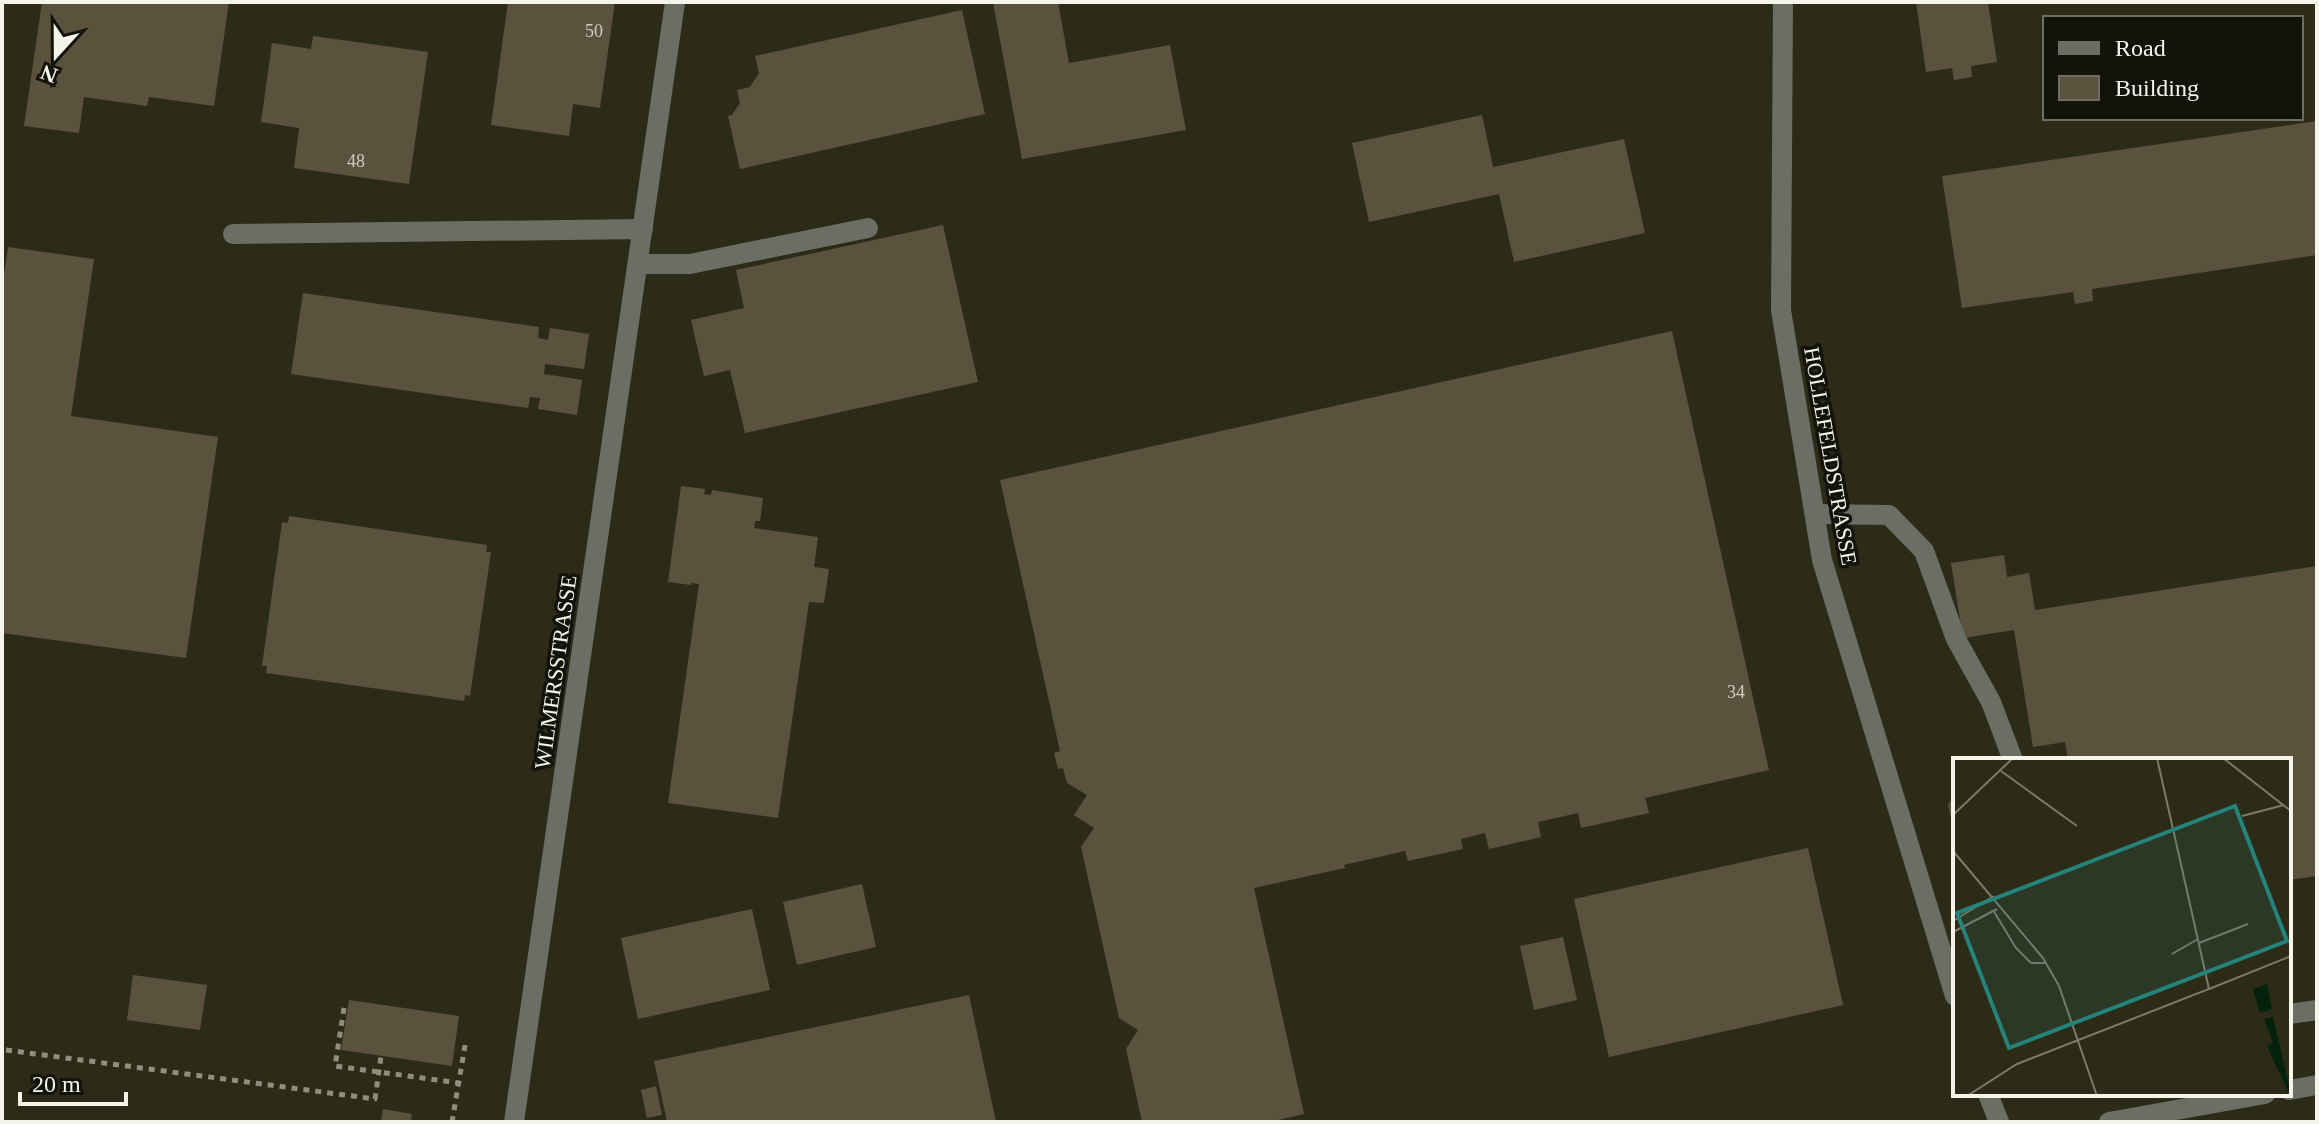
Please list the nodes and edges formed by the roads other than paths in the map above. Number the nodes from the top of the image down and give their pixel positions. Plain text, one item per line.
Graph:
1 (675, 2) edge
2 (1783, 2) edge
3 (868, 228) dead end
4 (643, 229) junction
5 (233, 234) dead end
6 (638, 264) junction
7 (1815, 514) junction
8 (2012, 758) edge
9 (1953, 989) edge
10 (2317, 1010) edge
11 (2291, 1014) edge
12 (2317, 1085) edge
13 (2291, 1090) edge
14 (1989, 1096) edge
15 (2254, 1096) edge
16 (514, 1122) edge
17 (1999, 1122) edge
18 (2109, 1122) edge

1 - 4 street, WILMERSSTRASSE
2 - 7 street, HOLLEFELDSTRASSE
3 - 6 street
4 - 5 street
4 - 6 street, WILMERSSTRASSE
6 - 16 street, WILMERSSTRASSE
7 - 8 street
7 - 9 street, HOLLEFELDSTRASSE
10 - 11 street
12 - 13 street
14 - 17 street
15 - 18 street

